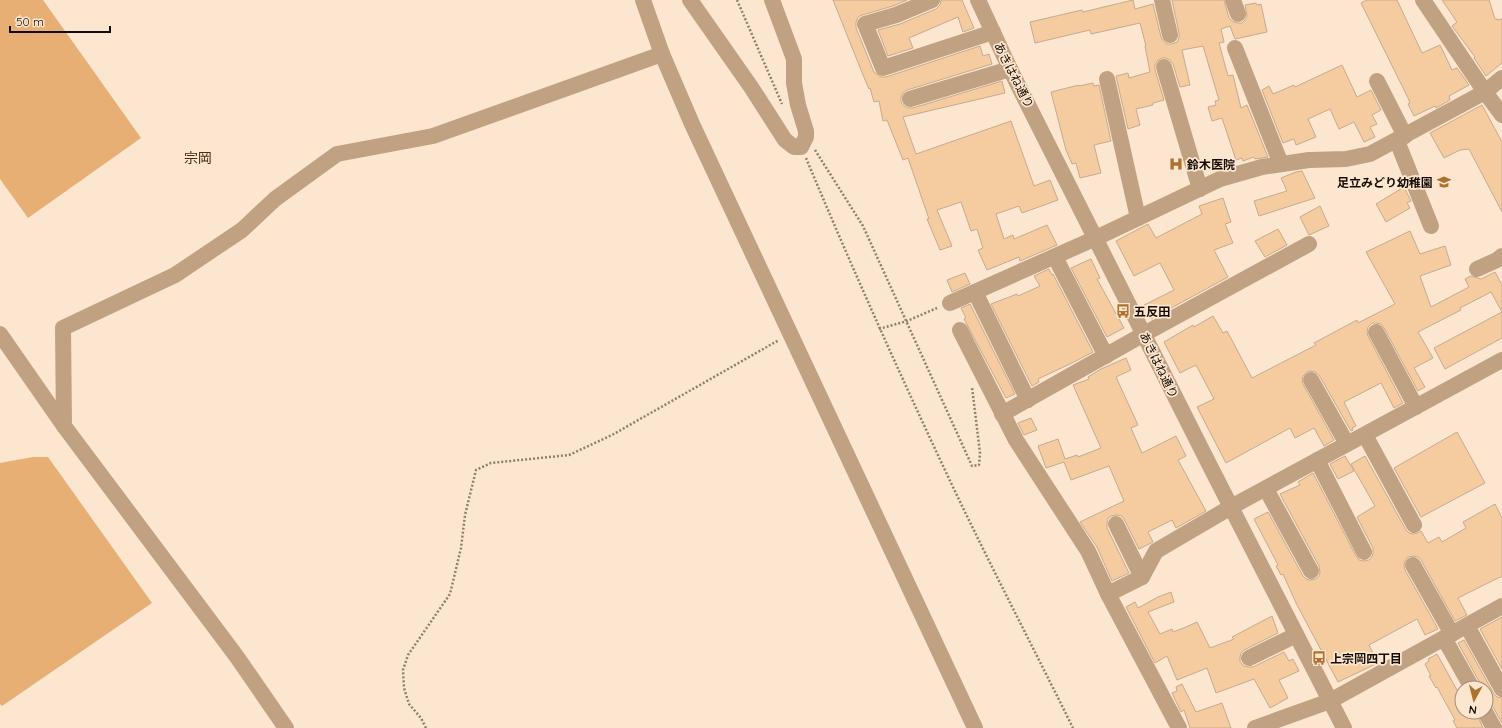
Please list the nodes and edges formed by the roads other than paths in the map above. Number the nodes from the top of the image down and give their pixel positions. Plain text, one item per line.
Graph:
1 (643, 0) edge
2 (690, 0) edge
3 (772, 0) edge
4 (932, 0) edge
5 (978, 0) edge
6 (1162, 0) edge
7 (1423, 0) edge
8 (993, 32) junction
9 (1170, 35) dead end
10 (1235, 48) dead end
11 (662, 54) junction
12 (1010, 68) junction
13 (1164, 68) dead end
14 (1502, 78) edge
15 (1107, 79) dead end
16 (1377, 81) dead end
17 (1485, 92) junction
18 (910, 99) dead end
19 (1502, 115) edge
20 (1401, 138) junction
21 (1281, 164) junction
22 (1200, 189) junction
23 (1138, 218) junction
24 (1431, 226) dead end
25 (1096, 238) junction
26 (1309, 244) dead end
27 (1502, 256) edge
28 (1055, 257) junction
29 (1477, 269) dead end
30 (975, 292) junction
31 (950, 303) road end
32 (960, 330) dead end
33 (1376, 332) dead end
34 (0, 334) edge
35 (1144, 334) junction
36 (1106, 356) junction
37 (1502, 360) edge
38 (1311, 380) dead end
39 (1028, 400) junction
40 (1416, 407) junction
41 (1002, 414) junction
42 (64, 426) junction
43 (1365, 435) junction
44 (1347, 444) junction
45 (1318, 460) junction
46 (1266, 488) junction
47 (1231, 507) junction
48 (1116, 524) dead end
49 (1414, 526) dead end
50 (1364, 552) dead end
51 (1413, 565) dead end
52 (1311, 571) dead end
53 (1142, 577) junction
54 (1108, 594) junction
55 (1502, 606) edge
56 (1467, 626) junction
57 (1296, 634) junction
58 (1448, 636) junction
59 (1249, 658) dead end
60 (1468, 680) edge
61 (1502, 689) edge
62 (1330, 701) junction
63 (1290, 722) edge
64 (286, 728) edge
65 (975, 728) edge
66 (1179, 728) edge
67 (1255, 728) edge
68 (1344, 728) edge

1 - 11 street
2 - 3 street
4 - 8 street
5 - 8 street, あきはね通り
6 - 9 street
7 - 17 street
8 - 12 street, あきはね通り
10 - 21 street
11 - 42 street
11 - 65 street
12 - 18 street
12 - 25 street, あきはね通り
13 - 22 street
14 - 17 street
15 - 23 street
16 - 20 street
17 - 19 street
17 - 20 street
20 - 21 street
20 - 24 street
21 - 22 street
22 - 23 street
23 - 25 street
25 - 28 street
25 - 35 street, あきはね通り
26 - 35 street
27 - 29 street
28 - 30 street
28 - 36 street
30 - 31 street
30 - 39 street
32 - 41 street
33 - 40 street
34 - 42 street
35 - 36 street
35 - 47 street, あきはね通り
36 - 39 street
37 - 40 street
38 - 44 street
39 - 41 street
40 - 43 street
41 - 54 street
42 - 64 street
43 - 44 street
43 - 49 street
44 - 45 street
45 - 46 street
45 - 50 street
46 - 47 street
46 - 52 street
47 - 53 street
47 - 57 street, あきはね通り
48 - 53 street
51 - 58 street
53 - 54 street
54 - 66 street
55 - 56 street
56 - 58 street
56 - 61 street
57 - 59 street
57 - 62 street, あきはね通り
58 - 60 street
58 - 62 street
62 - 63 street
62 - 68 street, あきはね通り
63 - 67 street

